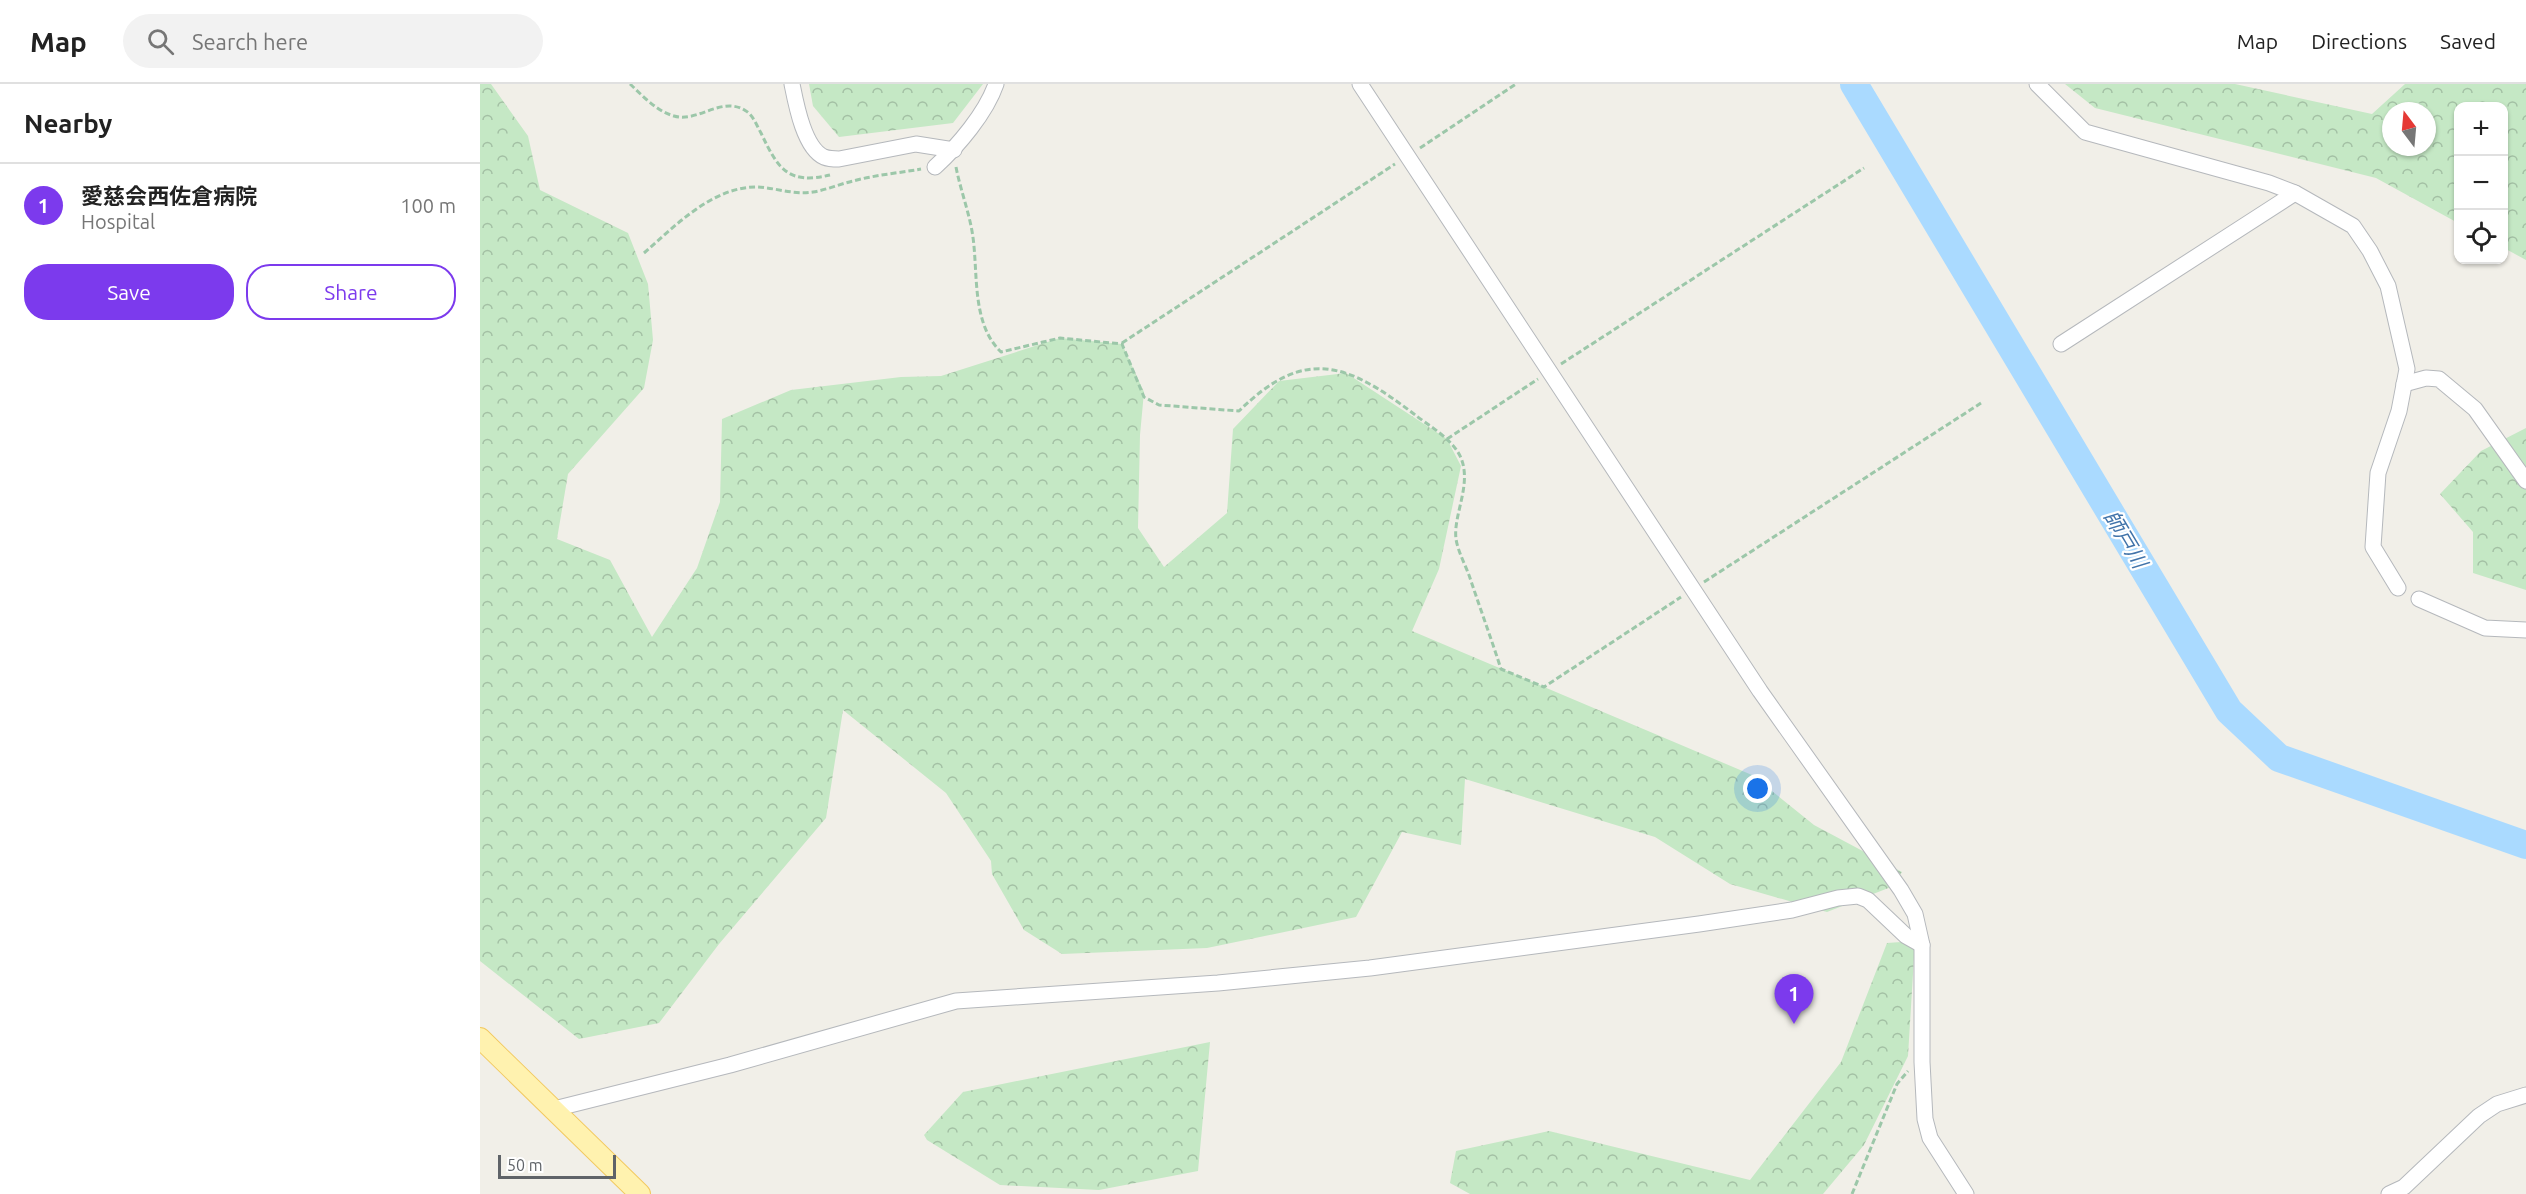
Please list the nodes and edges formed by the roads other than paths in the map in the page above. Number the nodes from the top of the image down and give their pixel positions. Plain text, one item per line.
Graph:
1 (792, 84) edge
2 (996, 84) edge
3 (1360, 84) edge
4 (2037, 84) edge
5 (954, 150) junction
6 (935, 167) road end
7 (2295, 194) junction
8 (2061, 344) dead end
9 (2404, 384) junction
10 (2526, 481) edge
11 (2398, 588) dead end
12 (2419, 599) dead end
13 (2526, 630) edge
14 (1922, 945) junction
15 (480, 1038) edge
16 (2526, 1095) edge
17 (554, 1109) junction
18 (640, 1194) edge
19 (1966, 1194) edge
20 (2389, 1194) edge

1 - 5 street
2 - 5 street
3 - 14 street
4 - 7 street
5 - 6 street
7 - 8 street
7 - 9 street
9 - 10 street
9 - 11 street
12 - 13 street
14 - 17 street
14 - 19 street
15 - 17 main road
16 - 20 street
17 - 18 main road

